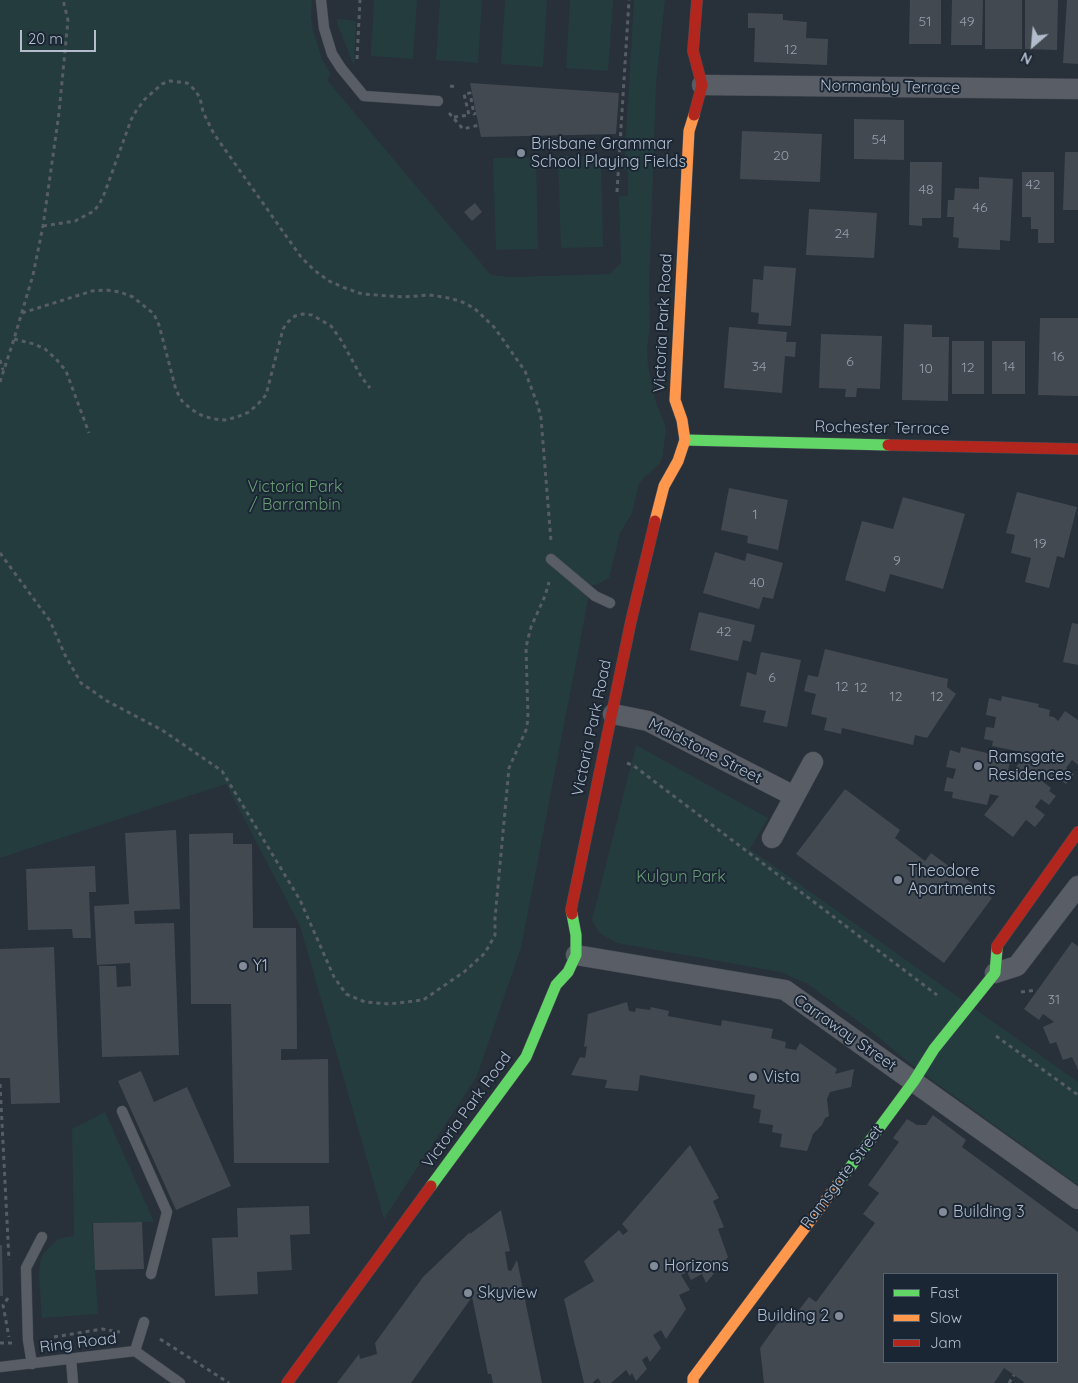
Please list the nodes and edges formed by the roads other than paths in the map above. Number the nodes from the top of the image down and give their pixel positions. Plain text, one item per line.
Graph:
1 (321, 0) edge
2 (697, 0) edge
3 (702, 85) junction
4 (1078, 89) edge
5 (438, 101) dead end
6 (686, 440) junction
7 (1078, 448) edge
8 (552, 560) road end
9 (610, 603) dead end
10 (613, 714) junction
11 (813, 762) dead end
12 (794, 796) junction
13 (1078, 832) edge
14 (772, 838) dead end
15 (1078, 886) edge
16 (576, 955) junction
17 (995, 973) junction
18 (914, 1081) junction
19 (122, 1111) dead end
20 (1078, 1199) edge
21 (42, 1237) dead end
22 (151, 1274) dead end
23 (144, 1322) dead end
24 (135, 1351) junction
25 (71, 1359) junction
26 (32, 1364) junction
27 (0, 1367) edge
28 (73, 1383) edge
29 (180, 1383) edge
30 (287, 1383) edge
31 (693, 1383) edge

1 - 5 lane
2 - 3 street, Victoria Park Road
3 - 4 street, Normanby Terrace
3 - 6 street, Victoria Park Road
6 - 7 street, Rochester Terrace
6 - 10 street, Victoria Park Road
8 - 9 lane
10 - 12 street, Maidstone Street
10 - 16 street, Victoria Park Road
11 - 12 street
12 - 14 street
13 - 17 street
15 - 17 street
16 - 18 street, Carraway Street
16 - 30 street, Victoria Park Road
17 - 18 street, Ramsgate Street
18 - 20 street, Carraway Street
18 - 31 street, Ramsgate Street
19 - 22 lane
21 - 26 lane
23 - 24 lane
24 - 25 lane, Ring Road
24 - 29 lane, Ring Road
25 - 26 lane, Ring Road
25 - 28 lane
26 - 27 lane, Ring Road

